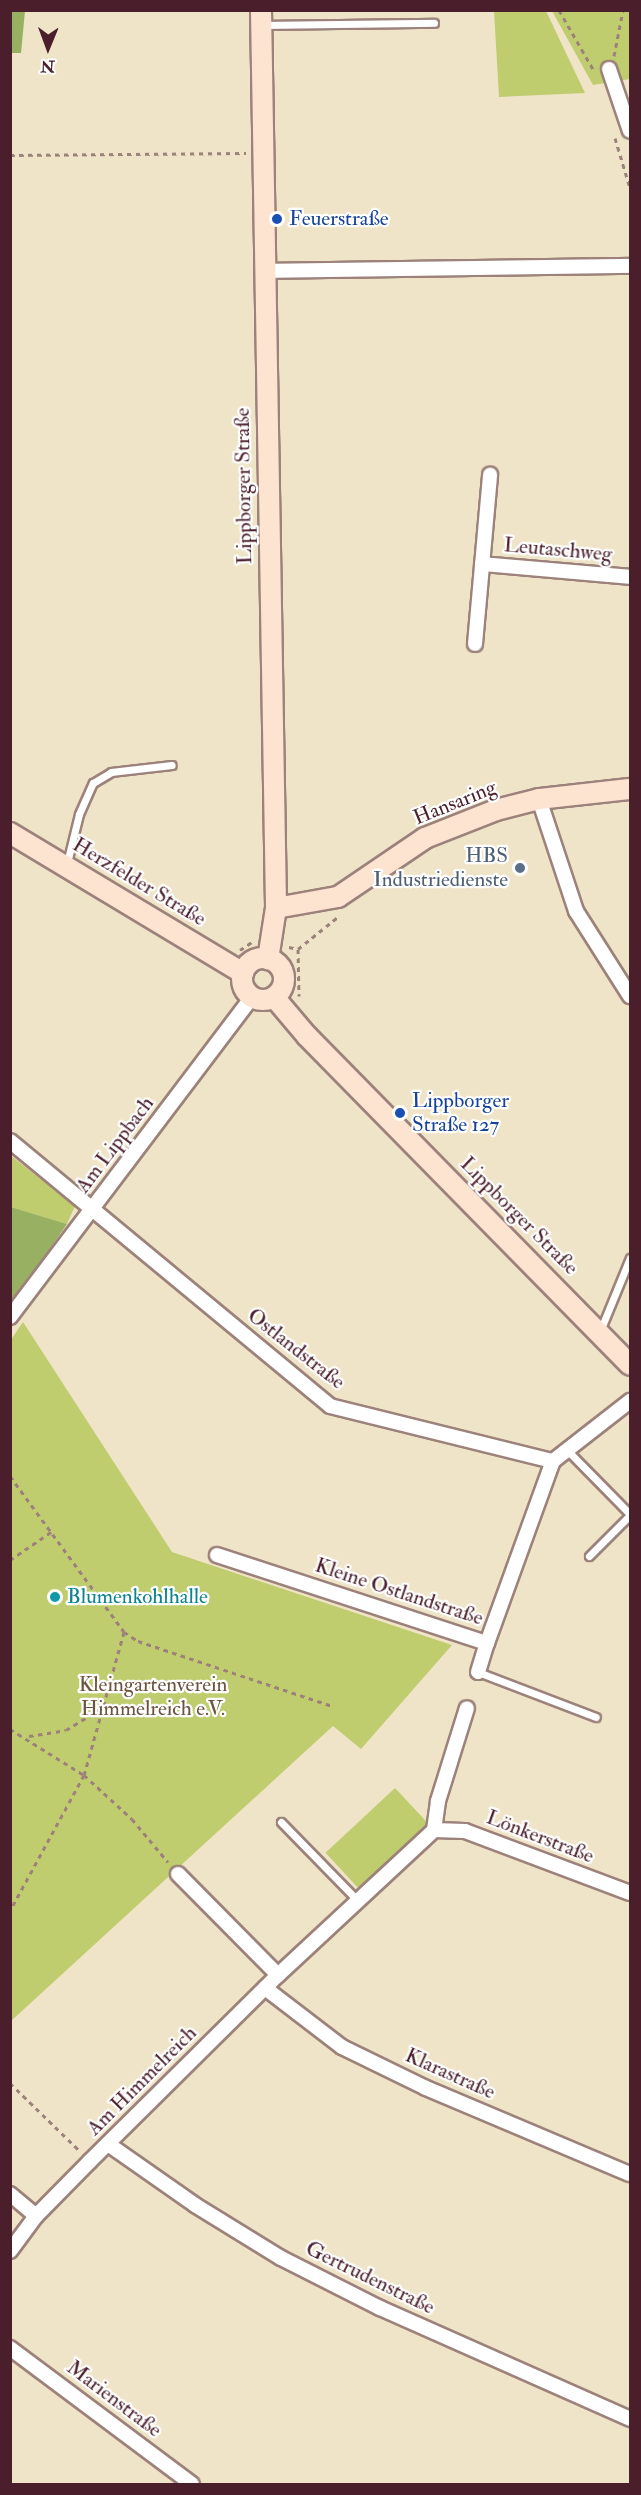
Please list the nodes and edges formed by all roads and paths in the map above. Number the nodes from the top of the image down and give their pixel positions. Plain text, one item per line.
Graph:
1 (559, 10) edge
2 (623, 10) edge
3 (261, 18) edge
4 (434, 23) dead end
5 (609, 69) joint
6 (595, 71) dead end
7 (630, 131) edge
8 (263, 152) junction
9 (10, 155) edge
10 (630, 266) edge
11 (264, 271) junction
12 (490, 475) dead end
13 (482, 564) junction
14 (630, 577) edge
15 (475, 644) dead end
16 (172, 765) dead end
17 (630, 789) edge
18 (539, 799) junction
19 (10, 833) edge
20 (66, 866) junction
21 (276, 908) junction
22 (341, 914) dead end
23 (298, 949) junction
24 (270, 951) junction
25 (243, 973) junction
26 (630, 996) edge
27 (252, 997) junction
28 (280, 1004) junction
29 (10, 1141) edge
30 (91, 1211) junction
31 (630, 1258) edge
32 (10, 1317) edge
33 (600, 1332) junction
34 (630, 1365) edge
35 (630, 1401) edge
36 (567, 1450) junction
37 (553, 1461) junction
38 (10, 1476) edge
39 (630, 1515) edge
40 (51, 1532) junction
41 (217, 1556) dead end
42 (589, 1556) dead end
43 (10, 1560) edge
44 (124, 1632) junction
45 (487, 1643) junction
46 (478, 1672) joint
47 (332, 1706) dead end
48 (103, 1708) junction
49 (467, 1708) dead end
50 (596, 1716) dead end
51 (10, 1729) edge
52 (27, 1737) junction
53 (84, 1775) junction
54 (281, 1822) dead end
55 (434, 1830) junction
56 (178, 1874) joint
57 (630, 1893) edge
58 (357, 1900) junction
59 (10, 1911) edge
60 (278, 1975) junction
61 (265, 1988) junction
62 (10, 2083) edge
63 (108, 2144) junction
64 (90, 2161) junction
65 (630, 2174) edge
66 (10, 2194) edge
67 (36, 2216) junction
68 (10, 2251) edge
69 (10, 2348) edge
70 (630, 2420) edge
71 (192, 2484) edge

1 - 6 path
2 - 5 path
3 - 4 lane
3 - 8 street, Lippborger Straße
5 - 7 street
8 - 9 path
8 - 11 street, Lippborger Straße
10 - 11 street
11 - 21 street, Lippborger Straße
12 - 13 street, Leutaschweg
13 - 14 street, Leutaschweg
13 - 15 street, Leutaschweg
16 - 20 lane
17 - 18 street, Hansaring
18 - 21 street, Hansaring
18 - 26 street
19 - 20 street, Herzfelder Straße
20 - 25 street, Herzfelder Straße
21 - 24 street, Lippborger Straße
22 - 23 path
23 - 24 path
23 - 28 path
24 - 25 street
24 - 28 street
25 - 27 street
27 - 28 street
27 - 30 street, Am Lippbach
28 - 33 street, Lippborger Straße
29 - 30 street, Ostlandstraße
30 - 32 street, Am Lippbach
30 - 37 street, Ostlandstraße
31 - 33 lane
33 - 34 street, Lippborger Straße
35 - 36 street
36 - 37 street
36 - 39 lane
37 - 45 street, Kleine Ostlandstraße
38 - 40 path
39 - 42 lane
40 - 43 path
40 - 44 path
41 - 45 street, Kleine Ostlandstraße
44 - 47 path
44 - 48 path
45 - 46 street
46 - 50 lane
48 - 52 path
48 - 53 path
49 - 55 street
51 - 52 path
52 - 53 path
53 - 56 path
53 - 59 path
54 - 58 lane
55 - 57 street, Lönkerstraße
55 - 58 street, Am Himmelreich
56 - 60 street
58 - 60 street, Am Himmelreich
60 - 61 street, Am Himmelreich
61 - 63 street, Am Himmelreich
61 - 65 street, Klarastraße
62 - 64 path
63 - 64 street, Am Himmelreich
63 - 70 street, Gertrudenstraße
64 - 67 street, Am Himmelreich
66 - 67 street
67 - 68 street, Am Himmelreich
69 - 71 street, Marienstraße

